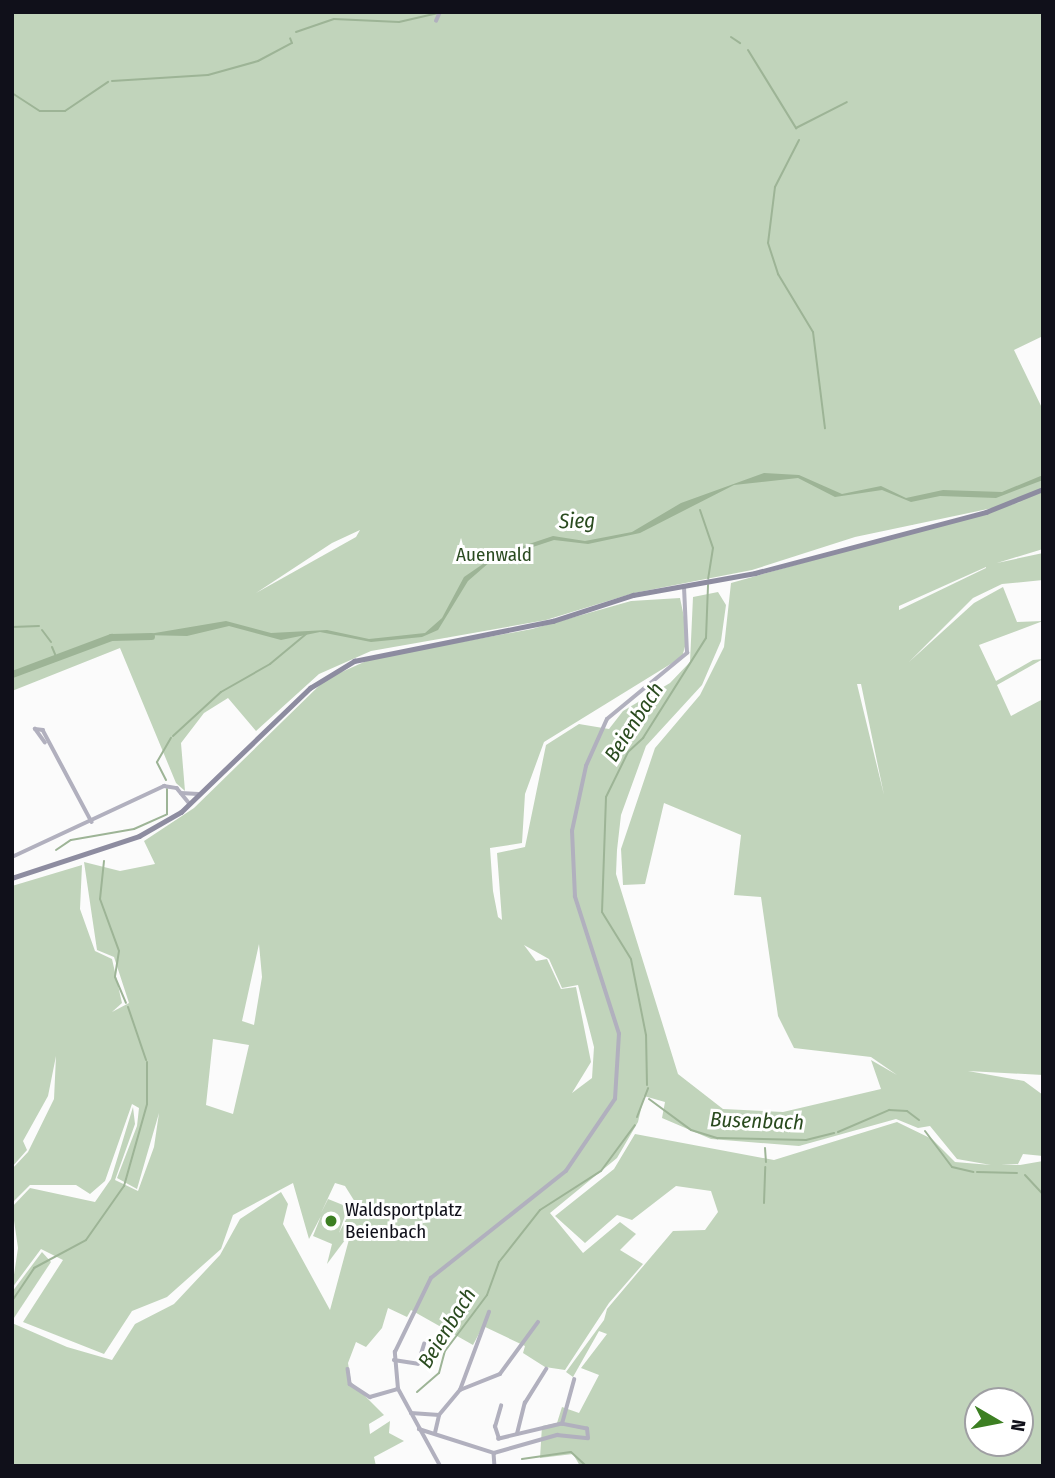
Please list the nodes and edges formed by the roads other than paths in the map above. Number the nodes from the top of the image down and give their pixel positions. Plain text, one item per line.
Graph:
1 (440, 12) edge
2 (436, 22) dead end
3 (1043, 489) edge
4 (684, 588) junction
5 (45, 743) dead end
6 (209, 790) junction
7 (181, 793) junction
8 (191, 805) junction
9 (93, 823) junction
10 (12, 857) edge
11 (12, 878) edge
12 (489, 1312) dead end
13 (538, 1322) dead end
14 (424, 1344) dead end
15 (394, 1360) junction
16 (348, 1369) dead end
17 (547, 1369) dead end
18 (574, 1380) dead end
19 (398, 1389) junction
20 (460, 1390) junction
21 (501, 1406) dead end
22 (411, 1413) junction
23 (439, 1415) junction
24 (562, 1424) junction
25 (419, 1429) junction
26 (435, 1433) junction
27 (517, 1434) junction
28 (494, 1453) junction
29 (440, 1466) edge
30 (495, 1466) edge

1 - 2 street
3 - 4 main road
4 - 6 main road
4 - 15 street
5 - 9 street
6 - 7 street
6 - 8 main road
7 - 8 street
7 - 9 street
8 - 11 main road
9 - 10 street
12 - 20 street
13 - 20 street
14 - 15 street
15 - 19 street
16 - 19 street
17 - 27 street
18 - 24 street
19 - 22 street
20 - 23 street
21 - 27 street
22 - 23 street
22 - 25 street
23 - 26 street
24 - 27 street
24 - 28 street
25 - 26 street
25 - 29 street
26 - 28 street
28 - 30 street

